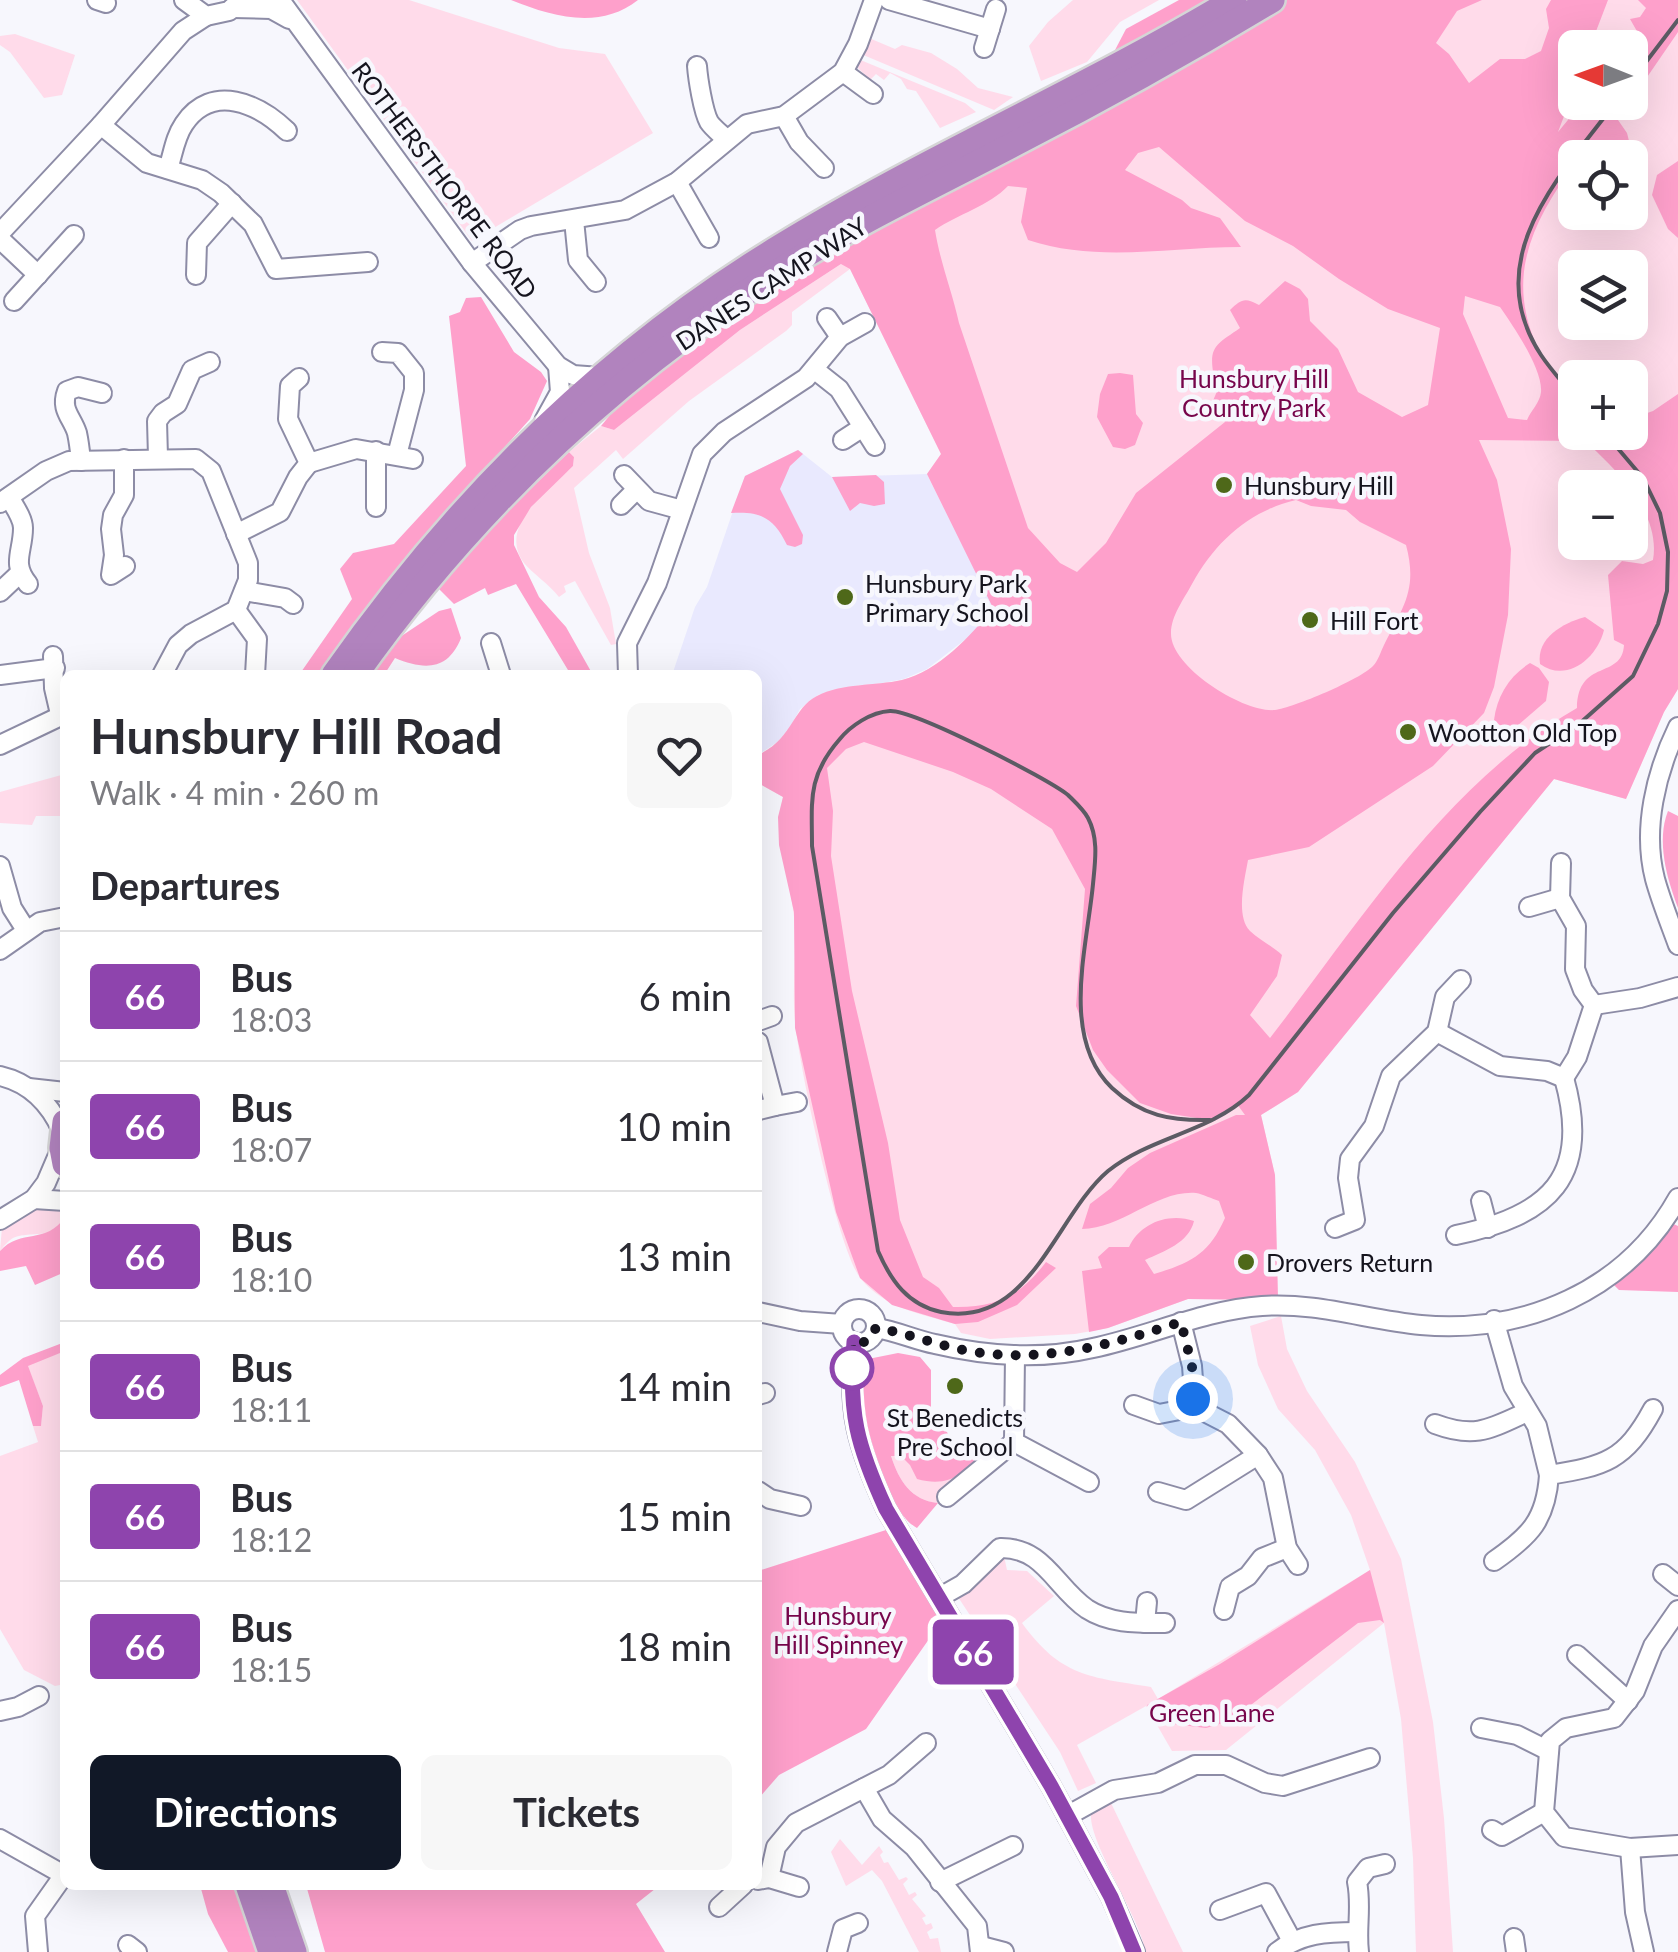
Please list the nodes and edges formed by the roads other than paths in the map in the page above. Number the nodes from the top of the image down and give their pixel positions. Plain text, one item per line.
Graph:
1 (280, 0) edge
2 (874, 0) edge
3 (889, 0) edge
4 (1234, 0) edge
5 (1272, 0) edge
6 (185, 1) edge
7 (238, 4) edge
8 (996, 9) dead end
9 (206, 16) junction
10 (294, 22) junction
11 (183, 31) junction
12 (697, 66) dead end
13 (843, 72) junction
14 (873, 94) dead end
15 (784, 116) junction
16 (102, 125) junction
17 (287, 131) dead end
18 (727, 140) junction
19 (824, 168) dead end
20 (168, 169) junction
21 (676, 182) junction
22 (232, 203) junction
23 (574, 220) junction
24 (74, 234) dead end
25 (0, 236) edge
26 (709, 238) dead end
27 (368, 262) dead end
28 (472, 262) junction
29 (38, 275) junction
30 (196, 275) dead end
31 (596, 282) dead end
32 (14, 301) dead end
33 (827, 318) dead end
34 (865, 323) dead end
35 (840, 337) junction
36 (382, 352) dead end
37 (210, 362) dead end
38 (558, 366) junction
39 (815, 370) junction
40 (600, 377) junction
41 (300, 378) dead end
42 (48, 384) dead end
43 (102, 393) dead end
44 (65, 396) junction
45 (863, 427) junction
46 (535, 436) junction
47 (843, 440) dead end
48 (876, 446) dead end
49 (376, 451) junction
50 (124, 458) junction
51 (158, 458) junction
52 (81, 460) junction
53 (309, 463) junction
54 (4, 500) edge
55 (621, 505) dead end
56 (376, 507) dead end
57 (682, 510) junction
58 (236, 534) junction
59 (125, 566) dead end
60 (0, 592) edge
61 (244, 592) junction
62 (293, 604) dead end
63 (236, 610) junction
64 (491, 643) dead end
65 (165, 670) edge
66 (254, 670) edge
67 (338, 670) edge
68 (360, 670) edge
69 (499, 670) edge
70 (628, 670) edge
71 (0, 675) edge
72 (60, 708) edge
73 (60, 715) edge
74 (1678, 729) edge
75 (0, 745) edge
76 (1561, 863) dead end
77 (0, 866) edge
78 (1560, 898) junction
79 (1529, 907) dead end
80 (60, 917) edge
81 (26, 930) junction
82 (1678, 945) edge
83 (0, 950) edge
84 (1460, 980) dead end
85 (1678, 988) edge
86 (1594, 1005) junction
87 (1437, 1032) junction
88 (762, 1071) edge
89 (0, 1076) edge
90 (1564, 1078) junction
91 (28, 1088) junction
92 (60, 1091) edge
93 (797, 1102) dead end
94 (767, 1108) edge
95 (60, 1132) edge
96 (60, 1148) edge
97 (1678, 1198) edge
98 (34, 1199) junction
99 (60, 1200) edge
100 (1482, 1201) dead end
101 (0, 1220) edge
102 (1336, 1228) dead end
103 (1488, 1228) junction
104 (1456, 1235) dead end
105 (762, 1313) edge
106 (1494, 1320) junction
107 (1181, 1322) junction
108 (842, 1324) junction
109 (876, 1328) junction
110 (854, 1342) junction
111 (1015, 1355) junction
112 (1132, 1403) dead end
113 (1195, 1407) junction
114 (1654, 1409) dead end
115 (1527, 1412) junction
116 (1435, 1424) dead end
117 (1014, 1442) junction
118 (1258, 1455) junction
119 (1549, 1475) junction
120 (1089, 1482) dead end
121 (1158, 1492) dead end
122 (762, 1493) edge
123 (947, 1497) dead end
124 (800, 1506) dead end
125 (1286, 1548) junction
126 (1494, 1561) dead end
127 (1298, 1565) dead end
128 (940, 1598) junction
129 (1146, 1602) dead end
130 (1224, 1610) dead end
131 (1678, 1610) edge
132 (1145, 1623) junction
133 (1164, 1623) dead end
134 (1577, 1656) dead end
135 (39, 1696) dead end
136 (1628, 1701) junction
137 (14, 1713) edge
138 (1481, 1728) dead end
139 (926, 1742) dead end
140 (1549, 1751) junction
141 (1370, 1758) dead end
142 (864, 1788) junction
143 (1544, 1812) junction
144 (1066, 1816) junction
145 (1492, 1830) dead end
146 (0, 1839) edge
147 (1678, 1845) edge
148 (1014, 1846) dead end
149 (1630, 1848) junction
150 (1385, 1864) dead end
151 (60, 1872) edge
152 (763, 1879) edge
153 (60, 1882) edge
154 (940, 1882) junction
155 (799, 1887) dead end
156 (250, 1890) edge
157 (272, 1890) edge
158 (738, 1890) edge
159 (719, 1907) dead end
160 (1220, 1910) dead end
161 (858, 1923) dead end
162 (1356, 1932) junction
163 (1284, 1947) edge
164 (981, 1949) edge
165 (38, 1952) edge
166 (270, 1952) edge
167 (294, 1952) edge
168 (837, 1952) edge
169 (1004, 1952) edge
170 (1134, 1952) edge
171 (1359, 1952) edge
172 (1644, 1952) edge

1 - 10 street, ROTHERSTHORPE ROAD
2 - 13 street
3 - 8 street
4 - 40 highway, DANES CAMP WAY
5 - 68 highway, DANES CAMP WAY
6 - 9 street
6 - 11 street
7 - 9 street
7 - 10 street
9 - 11 street
10 - 28 street, ROTHERSTHORPE ROAD
11 - 16 street
12 - 18 street
13 - 14 street
13 - 15 street
15 - 18 street
15 - 19 street
16 - 20 street
16 - 25 street
17 - 20 street
18 - 21 street
20 - 22 street
21 - 23 street
21 - 26 street
22 - 27 street
22 - 30 street
23 - 28 street
23 - 31 street
24 - 29 street
25 - 29 street
28 - 38 street, ROTHERSTHORPE ROAD
29 - 32 street
33 - 35 street
34 - 35 street
35 - 39 street
36 - 49 street
37 - 51 street
38 - 40 street
38 - 46 street
39 - 45 street
39 - 57 street
40 - 46 highway, DANES CAMP WAY
41 - 53 street
42 - 44 street
43 - 44 street
44 - 52 street
45 - 47 street
45 - 48 street
46 - 67 highway, DANES CAMP WAY
49 - 53 street
49 - 56 street
50 - 51 street
50 - 52 street
50 - 59 street
51 - 58 street
52 - 54 street
53 - 58 street
54 - 60 street
55 - 57 street
57 - 70 street
58 - 61 street
61 - 62 street
61 - 63 street
63 - 65 street
63 - 66 street
64 - 69 street
71 - 72 street
73 - 75 street
74 - 82 street
76 - 78 street
77 - 81 street
78 - 79 street
78 - 86 street
80 - 81 street
81 - 83 street
84 - 87 street
85 - 86 street
86 - 90 street
87 - 90 street
87 - 102 street
88 - 94 street
89 - 91 street
90 - 103 street
91 - 92 street
91 - 95 street
93 - 94 street
96 - 98 street
97 - 106 street
98 - 99 street
98 - 101 street
100 - 103 street
103 - 104 street
105 - 108 street
106 - 107 street
106 - 115 street
107 - 111 street
107 - 113 street
108 - 109 street
108 - 110 street
109 - 110 street
109 - 111 street
110 - 128 street
111 - 117 street
112 - 113 street
113 - 118 street
114 - 119 street
115 - 116 street
115 - 119 street
117 - 120 street
117 - 123 street
118 - 121 street
118 - 125 street
119 - 126 street
122 - 124 street
125 - 127 street
125 - 130 street
128 - 132 street
128 - 144 street
129 - 132 street
131 - 136 street
132 - 133 street
134 - 136 street
135 - 137 street
136 - 140 street
138 - 140 street
139 - 142 street
140 - 143 street
141 - 144 street
142 - 152 street
142 - 154 street
143 - 145 street
143 - 149 street
144 - 170 street
146 - 151 street
147 - 149 street
148 - 154 street
149 - 172 street
150 - 162 street
152 - 155 street
153 - 165 street
154 - 164 street
156 - 166 highway
157 - 167 highway
158 - 159 street
160 - 163 street
161 - 168 street
162 - 163 street
162 - 171 street
164 - 169 street

